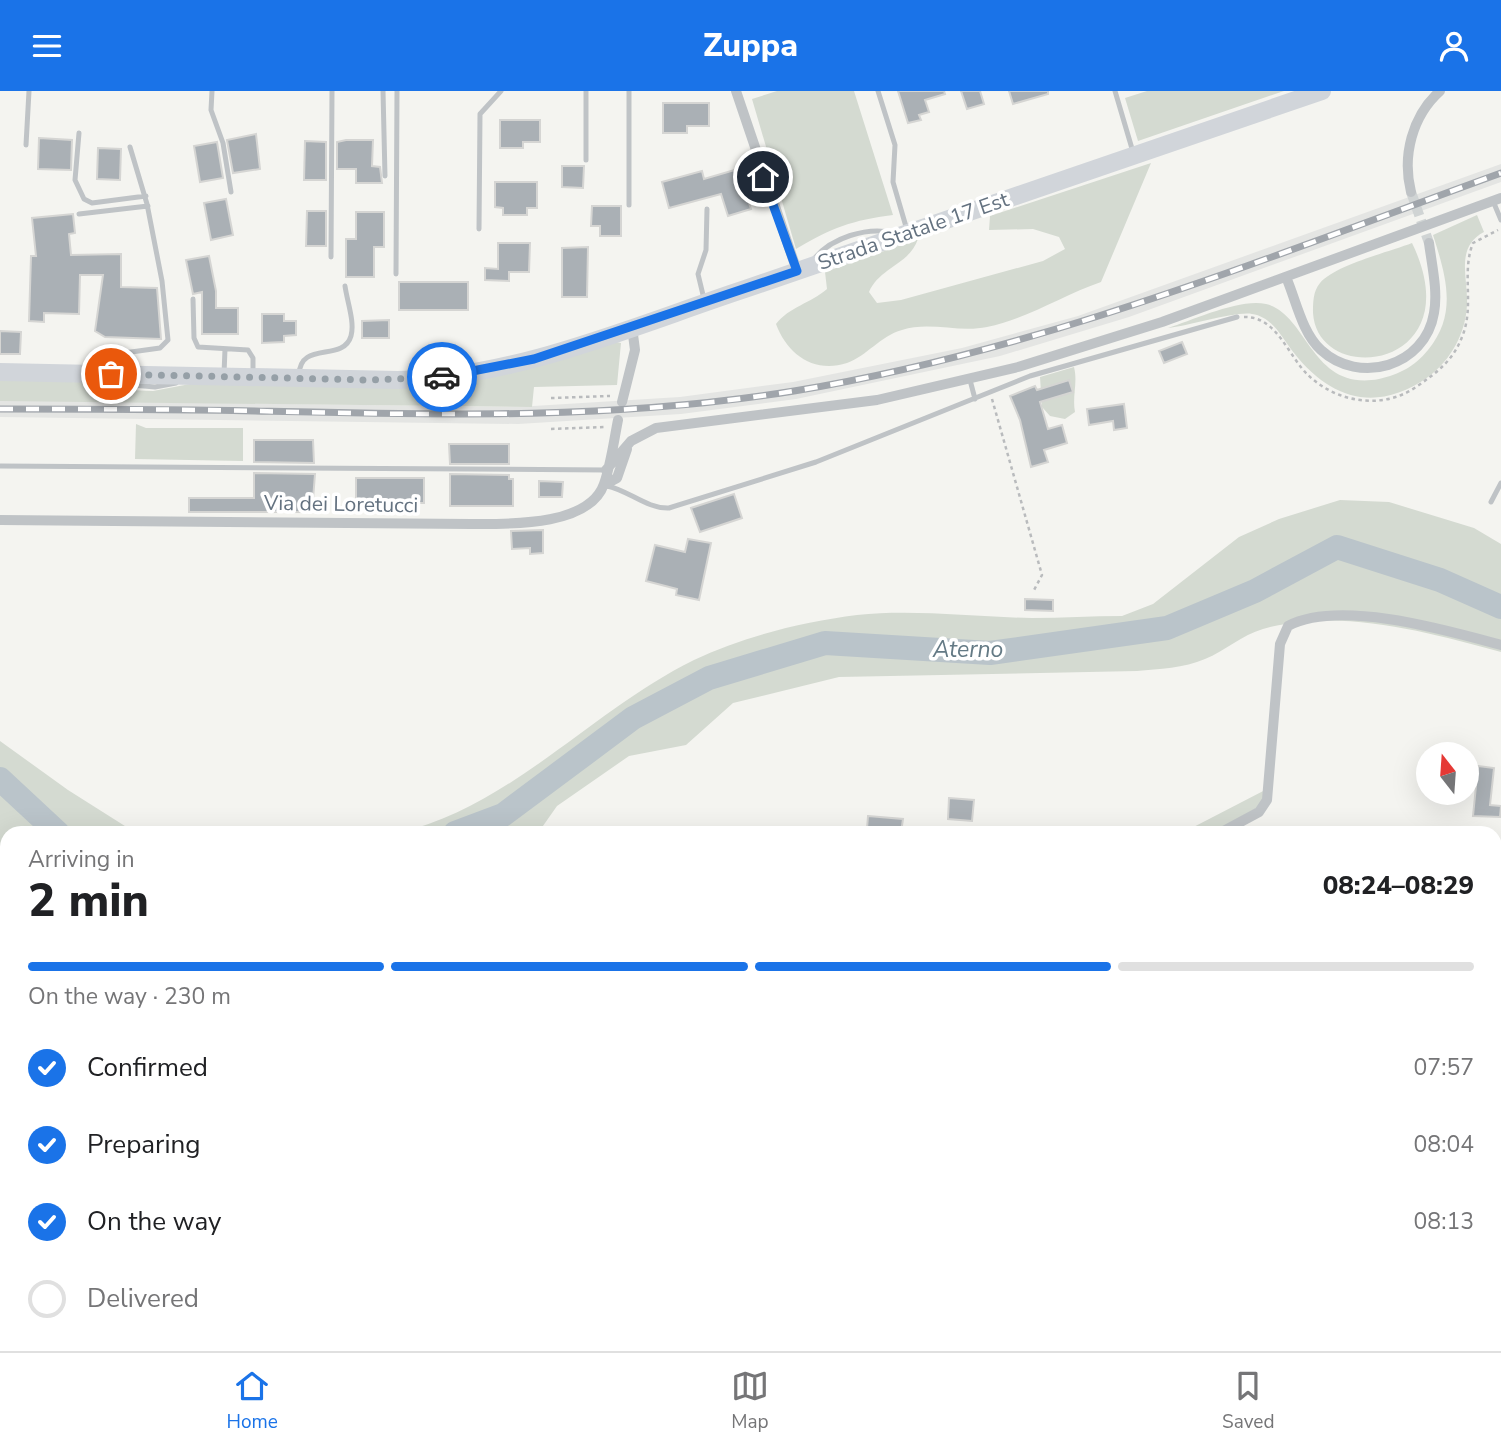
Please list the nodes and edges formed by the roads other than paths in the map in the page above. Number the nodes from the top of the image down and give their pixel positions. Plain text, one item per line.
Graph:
1 (29, 91) edge
2 (212, 91) edge
3 (332, 91) edge
4 (383, 91) edge
5 (397, 91) edge
6 (501, 91) edge
7 (586, 91) edge
8 (629, 91) edge
9 (736, 91) edge
10 (878, 91) edge
11 (1115, 91) edge
12 (1322, 91) edge
13 (1440, 91) edge
14 (79, 133) dead end
15 (26, 145) dead end
16 (130, 147) dead end
17 (1134, 155) junction
18 (586, 160) dead end
19 (385, 176) dead end
20 (231, 192) dead end
21 (1411, 192) tunnel mouth
22 (146, 196) junction
23 (1497, 200) edge
24 (629, 205) dead end
25 (148, 206) junction
26 (707, 209) dead end
27 (79, 214) dead end
28 (1501, 220) edge
29 (479, 229) dead end
30 (904, 233) junction
31 (1429, 243) tunnel mouth
32 (331, 257) dead end
33 (802, 269) junction
34 (396, 274) dead end
35 (1286, 277) junction
36 (345, 286) dead end
37 (193, 299) dead end
38 (705, 302) junction
39 (1237, 317) road end
40 (632, 327) junction
41 (225, 349) junction
42 (0, 372) edge
43 (84, 374) junction
44 (224, 377) junction
45 (253, 377) junction
46 (299, 379) junction
47 (970, 380) junction
48 (623, 399) road end
49 (975, 399) junction
50 (618, 424) road end
51 (635, 438) junction
52 (0, 466) edge
53 (606, 470) junction
54 (1501, 483) edge
55 (604, 485) junction
56 (1491, 502) dead end
57 (0, 520) edge
58 (1501, 645) edge
59 (1233, 826) edge

1 - 15 lane
2 - 20 lane
3 - 32 lane
4 - 19 lane
5 - 34 lane
6 - 29 lane
7 - 18 lane
8 - 24 lane
9 - 33 street
10 - 30 lane
11 - 17 lane
12 - 17 main road, Strada Statale 17 Est
13 - 21 street
14 - 22 lane
16 - 22 lane
17 - 30 main road, Strada Statale 17 Est
22 - 25 lane
23 - 28 lane
23 - 35 street
25 - 27 lane
25 - 43 lane
26 - 38 lane
30 - 33 main road, Strada Statale 17 Est
31 - 35 street
33 - 38 main road, Strada Statale 17 Est
35 - 47 street
36 - 46 lane
37 - 41 lane
38 - 40 main road, Strada Statale 17 Est
39 - 49 lane
40 - 46 main road, Strada Statale 17 Est
40 - 48 street
41 - 44 lane
41 - 45 lane
42 - 43 main road, Strada Statale 17 Est
43 - 44 main road, Strada Statale 17 Est
44 - 45 main road, Strada Statale 17 Est
45 - 46 main road, Strada Statale 17 Est
47 - 49 lane
47 - 51 street
49 - 55 lane
50 - 53 street
51 - 53 street
51 - 55 street, Via dei Loretucci
52 - 53 lane
53 - 55 street
54 - 56 lane
55 - 57 street, Via dei Loretucci
58 - 59 street

